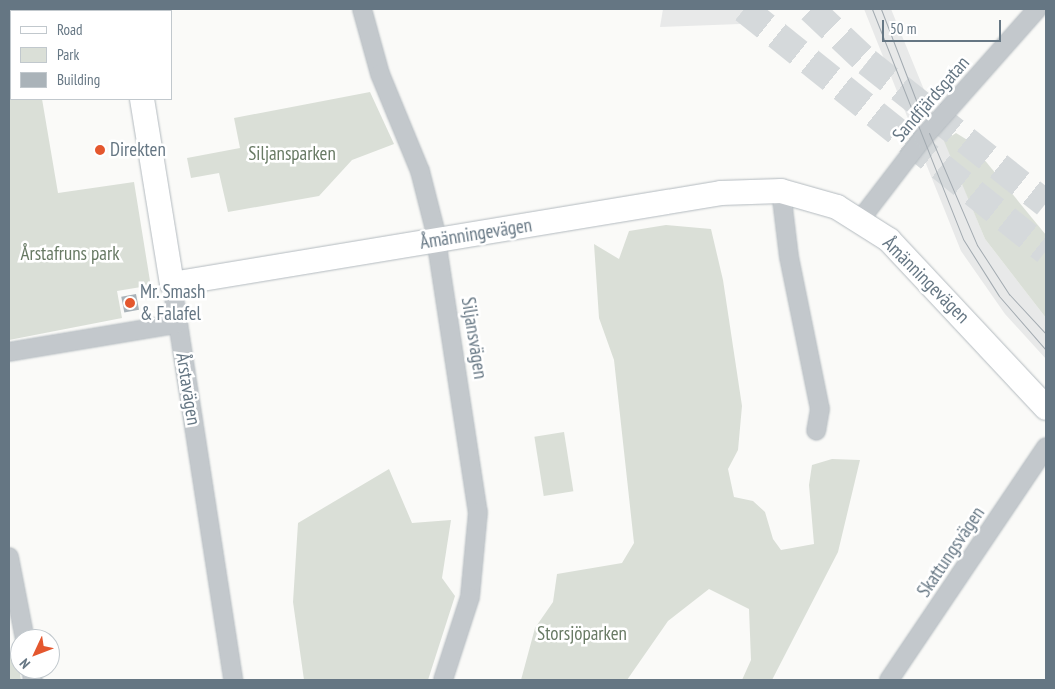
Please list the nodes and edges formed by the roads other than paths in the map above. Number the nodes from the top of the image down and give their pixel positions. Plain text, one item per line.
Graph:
1 (363, 9) edge
2 (1037, 9) edge
3 (142, 100) edge
4 (781, 190) junction
5 (860, 220) junction
6 (437, 241) junction
7 (172, 284) junction
8 (177, 324) junction
9 (9, 352) edge
10 (1046, 408) edge
11 (816, 431) dead end
12 (1046, 447) edge
13 (9, 557) edge
14 (22, 629) edge
15 (233, 680) edge
16 (443, 680) edge
17 (889, 680) edge

1 - 6 street, Siljansvägen
2 - 5 street, Sandfjärdsgatan
3 - 7 street, Årstavägen
4 - 5 street, Åmänningevägen
4 - 6 street, Åmänningevägen
4 - 11 street
5 - 10 street, Åmänningevägen
6 - 7 street, Åmänningevägen
6 - 16 street, Siljansvägen
7 - 8 street, Årstavägen
8 - 9 street
8 - 15 street, Årstavägen
12 - 17 street, Skattungsvägen
13 - 14 street

